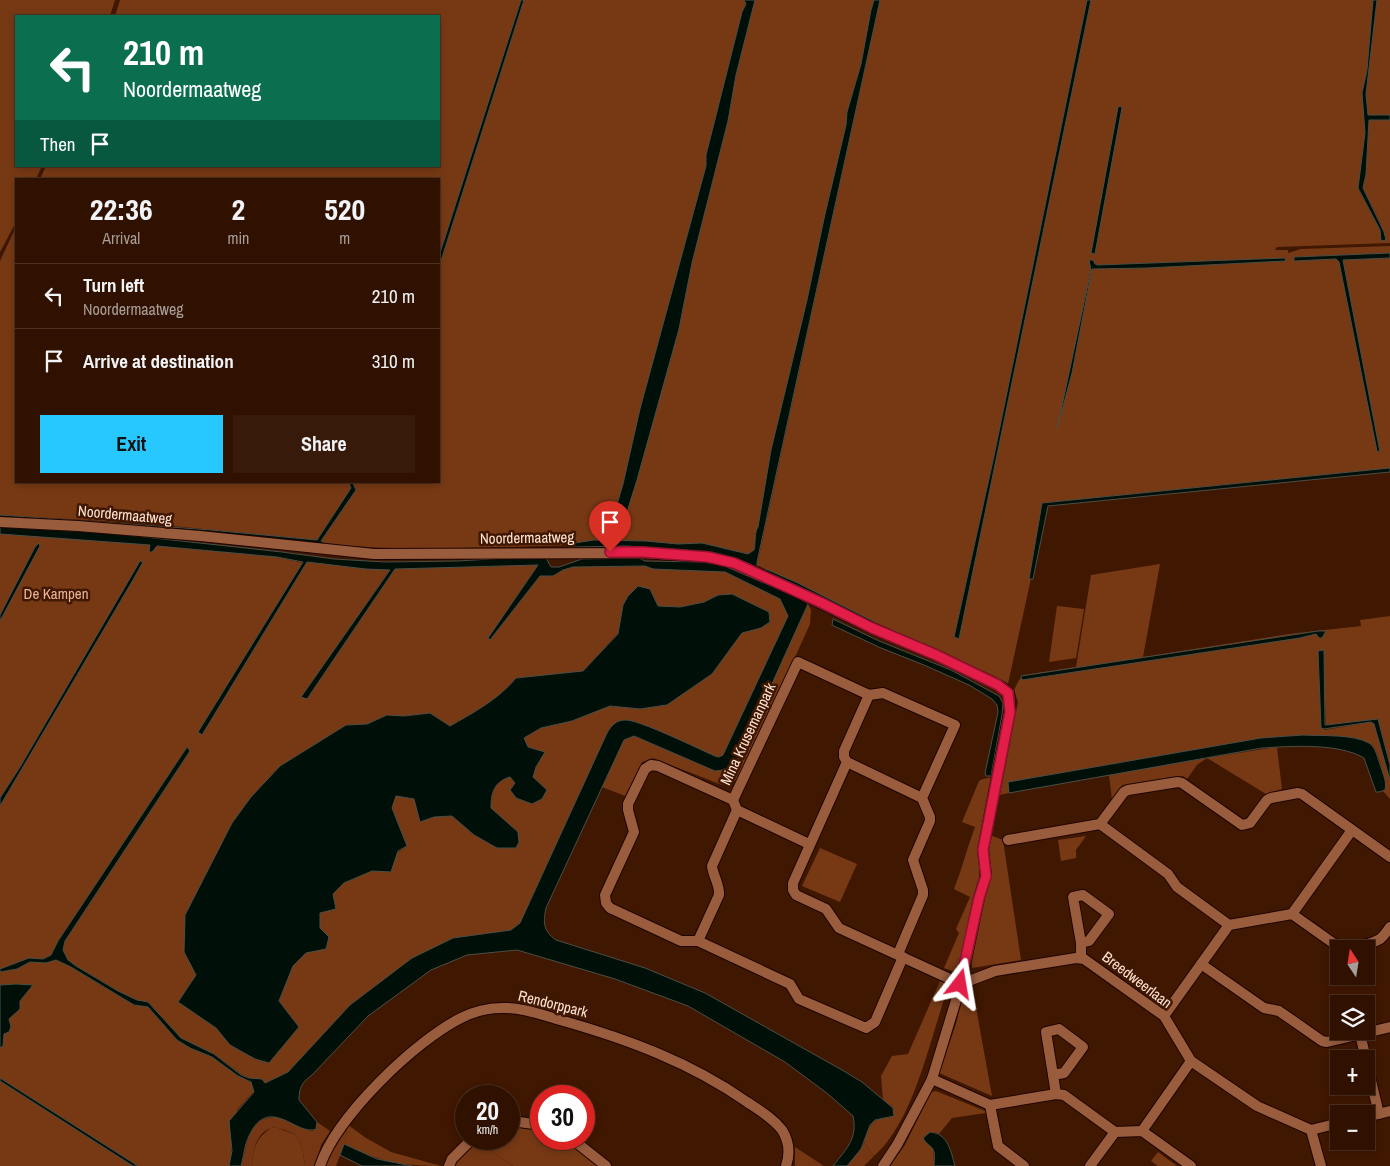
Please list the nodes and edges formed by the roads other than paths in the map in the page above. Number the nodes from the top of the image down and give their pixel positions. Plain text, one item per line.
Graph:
1 (0, 522) edge
2 (869, 695) junction
3 (847, 762) junction
4 (922, 798) junction
5 (733, 800) junction
6 (737, 810) junction
7 (1100, 824) junction
8 (1352, 830) junction
9 (1008, 840) dead end
10 (809, 844) junction
11 (1390, 857) edge
12 (1292, 914) junction
13 (1229, 925) junction
14 (1390, 927) edge
15 (698, 941) junction
16 (1081, 943) junction
17 (900, 955) junction
18 (1080, 958) junction
19 (1201, 964) junction
20 (960, 984) junction
21 (1164, 1016) junction
22 (1390, 1027) edge
23 (1375, 1030) edge
24 (1335, 1040) edge
25 (1192, 1061) junction
26 (1053, 1075) junction
27 (932, 1079) junction
28 (1056, 1094) junction
29 (1375, 1095) edge
30 (990, 1105) junction
31 (1390, 1111) edge
32 (1379, 1114) junction
33 (1375, 1115) edge
34 (1330, 1125) edge
35 (1311, 1130) junction
36 (1142, 1131) junction
37 (1115, 1132) junction
38 (461, 1150) edge
39 (586, 1150) edge
40 (320, 1166) edge
41 (449, 1166) edge
42 (606, 1166) edge
43 (786, 1166) edge
44 (883, 1166) edge
45 (1024, 1166) edge
46 (1090, 1166) edge
47 (1190, 1166) edge
48 (1320, 1166) edge

1 - 20 street, Noordermaatweg
2 - 3 street
2 - 4 street, Mina Krusemanpark
2 - 5 street, Mina Krusemanpark
3 - 4 street
3 - 10 street
4 - 17 street, Mina Krusemanpark
5 - 6 street
5 - 15 street, Mina Krusemanpark
6 - 10 street
6 - 15 street
7 - 8 street
7 - 9 street
7 - 13 street
8 - 11 street
8 - 12 street
10 - 17 street
12 - 13 street
12 - 14 street
13 - 19 street
15 - 17 street, Mina Krusemanpark
16 - 16 street
16 - 18 street
17 - 20 street
18 - 20 street, Breedweerlaan
18 - 21 street, Breedweerlaan
19 - 21 street
19 - 24 street
20 - 27 street, Noordermaatweg
21 - 25 street, Breedweerlaan
22 - 23 street
25 - 35 street, Breedweerlaan
25 - 36 street
26 - 26 street
26 - 28 street
27 - 30 street
27 - 44 street, Noordermaatweg
28 - 30 street
28 - 37 street
29 - 32 street
30 - 45 street
31 - 32 street
32 - 33 street
34 - 35 street
35 - 48 street
36 - 37 street
36 - 47 street
37 - 46 street
38 - 41 street
39 - 42 street
40 - 43 street, Rendorppark

